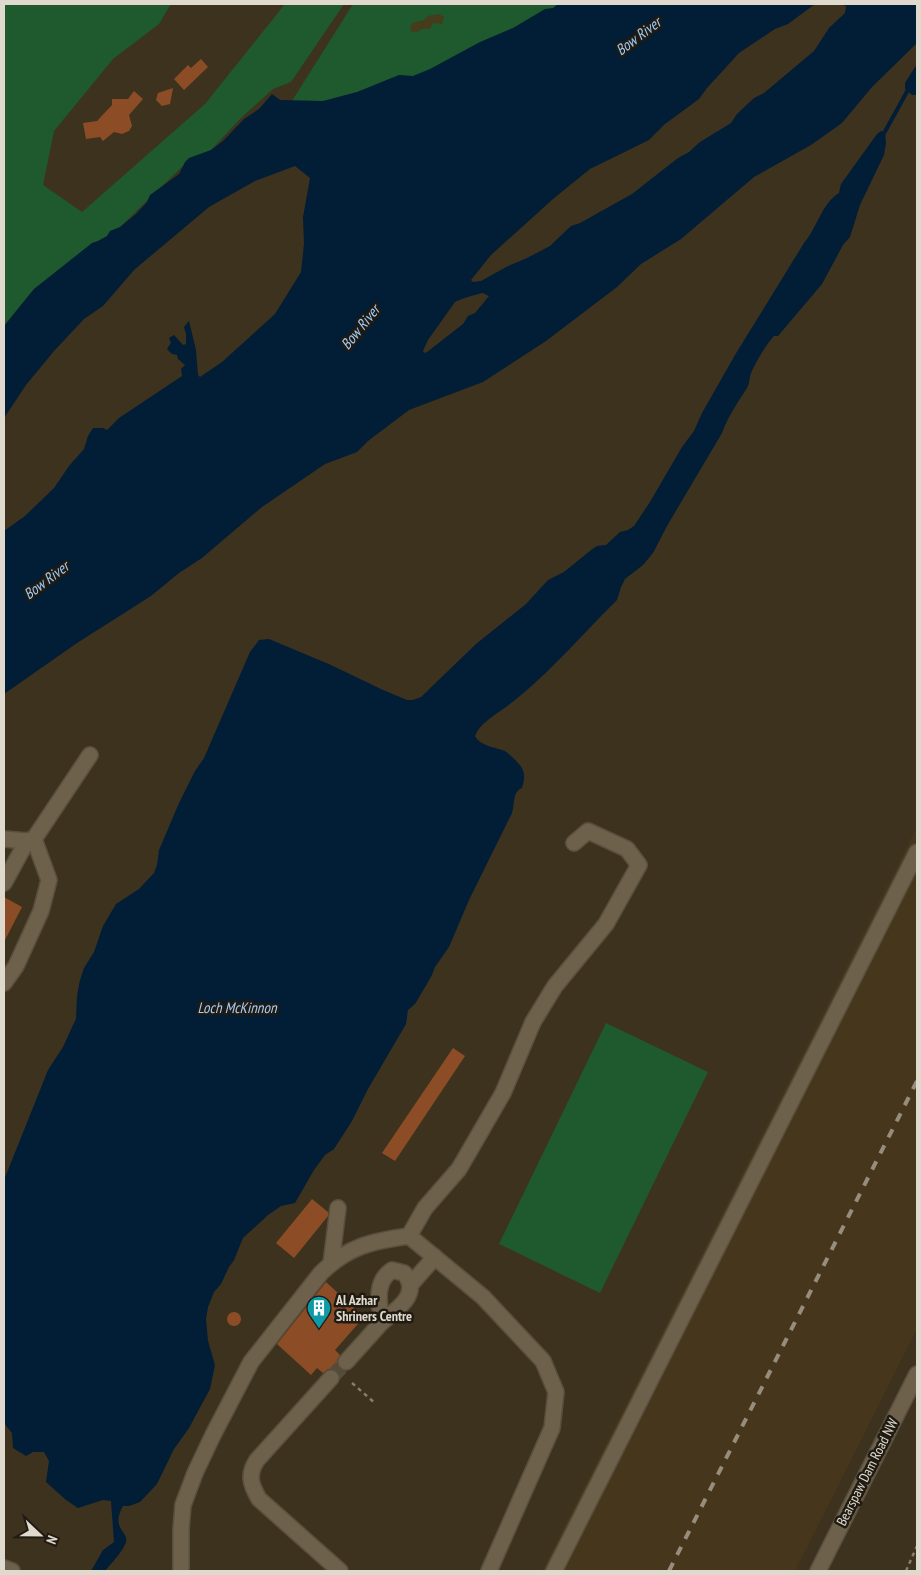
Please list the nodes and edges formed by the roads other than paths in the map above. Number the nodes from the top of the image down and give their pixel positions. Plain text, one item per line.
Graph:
1 (90, 756) dead end
2 (4, 840) edge
3 (31, 840) junction
4 (574, 843) dead end
5 (917, 852) edge
6 (4, 883) edge
7 (4, 983) edge
8 (338, 1208) dead end
9 (410, 1236) junction
10 (435, 1257) junction
11 (331, 1264) junction
12 (411, 1284) junction
13 (382, 1322) junction
14 (346, 1362) tunnel mouth
15 (917, 1374) edge
16 (331, 1378) tunnel mouth
17 (4, 1568) edge
18 (12, 1571) edge
19 (181, 1571) edge
20 (340, 1571) edge
21 (489, 1571) edge
22 (554, 1571) edge
23 (818, 1571) edge

1 - 3 street
2 - 3 street
3 - 6 street
3 - 7 street
4 - 9 street
5 - 22 street
8 - 11 street
9 - 10 street
9 - 11 street
10 - 12 street
10 - 21 street
11 - 19 street
12 - 13 street
12 - 13 street
13 - 14 street
15 - 23 street, Bearspaw Dam Road NW
16 - 20 street
17 - 18 street

